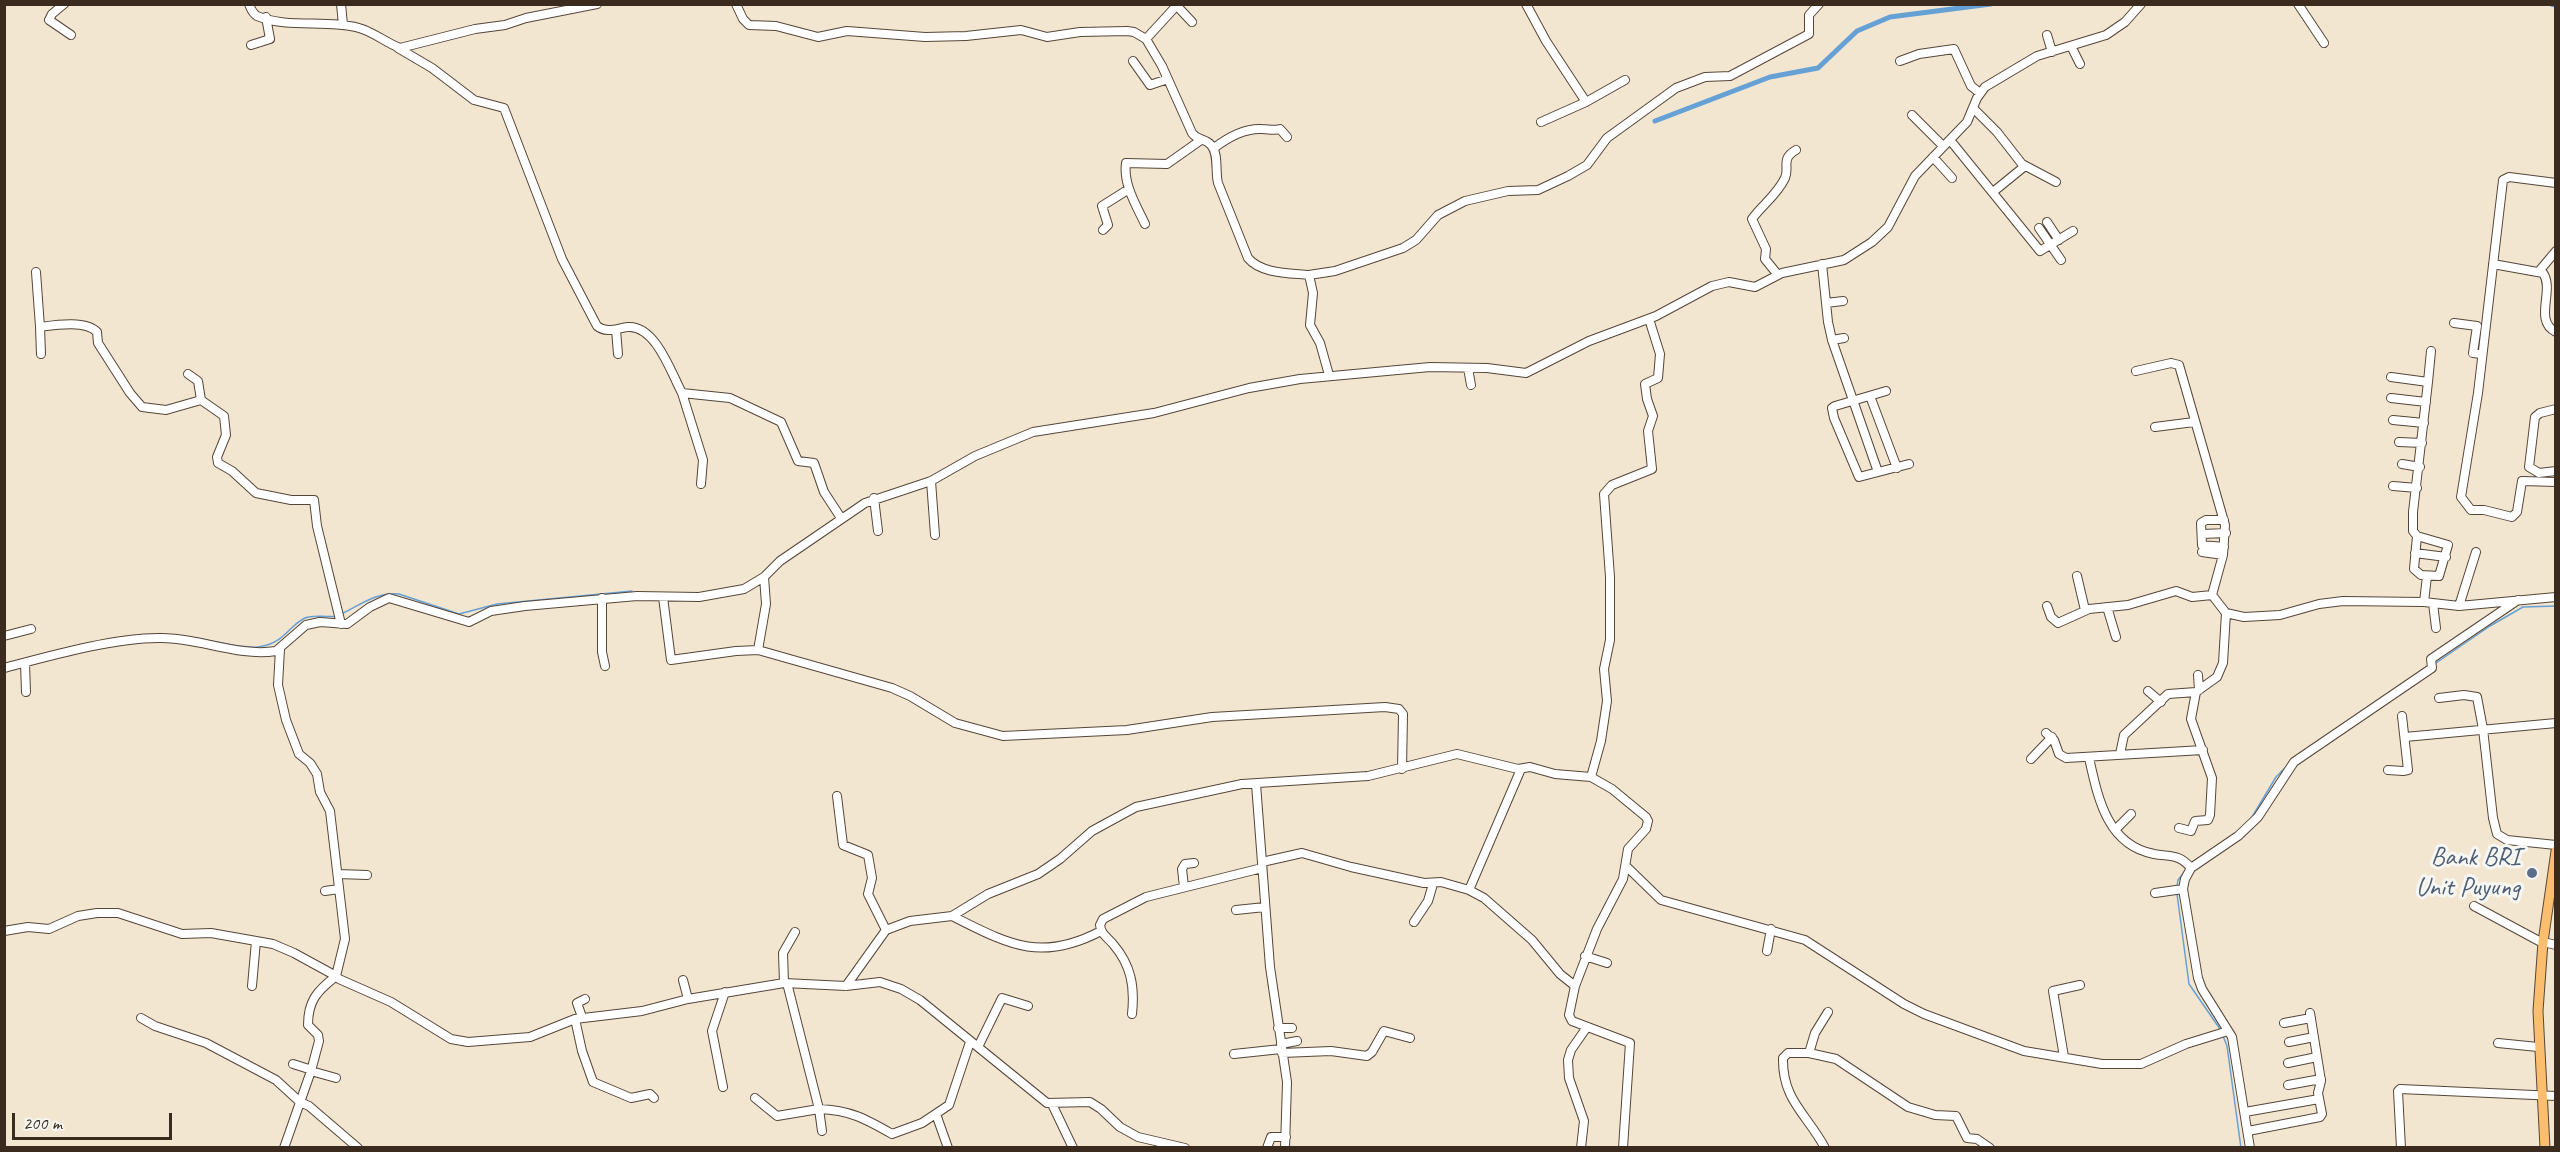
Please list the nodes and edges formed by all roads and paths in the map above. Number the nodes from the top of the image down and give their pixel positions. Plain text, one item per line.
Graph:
1 (64, 4) edge
2 (249, 4) edge
3 (341, 4) edge
4 (597, 4) edge
5 (736, 4) edge
6 (1526, 4) edge
7 (1819, 4) edge
8 (2141, 4) edge
9 (2298, 4) edge
10 (1177, 5) edge
11 (266, 17) junction
12 (1192, 21) dead end
13 (343, 25) junction
14 (71, 34) dead end
15 (2047, 35) dead end
16 (1146, 39) junction
17 (2324, 43) dead end
18 (250, 45) dead end
19 (2071, 46) junction
20 (398, 48) junction
21 (2052, 52) junction
22 (1133, 61) dead end
23 (1900, 61) dead end
24 (2080, 64) dead end
25 (1168, 80) junction
26 (1625, 80) dead end
27 (1980, 93) junction
28 (1586, 102) junction
29 (1974, 109) junction
30 (1912, 115) dead end
31 (1541, 122) dead end
32 (1287, 137) dead end
33 (1201, 140) junction
34 (1950, 140) junction
35 (1943, 146) junction
36 (1214, 148) junction
37 (1796, 150) dead end
38 (1932, 157) junction
39 (2025, 166) junction
40 (1952, 178) dead end
41 (2056, 182) dead end
42 (2556, 183) edge
43 (1129, 189) junction
44 (1993, 192) junction
45 (2047, 222) dead end
46 (1145, 224) dead end
47 (2039, 228) dead end
48 (1103, 230) dead end
49 (2073, 231) dead end
50 (2059, 240) junction
51 (2051, 245) junction
52 (2556, 251) edge
53 (2061, 260) dead end
54 (1822, 264) junction
55 (2493, 264) junction
56 (2540, 270) junction
57 (36, 272) dead end
58 (1309, 275) junction
59 (1778, 275) junction
60 (1843, 301) dead end
61 (1826, 303) junction
62 (1649, 319) junction
63 (2454, 323) dead end
64 (40, 327) junction
65 (616, 330) junction
66 (2556, 332) edge
67 (1844, 338) dead end
68 (1832, 340) junction
69 (2431, 351) dead end
70 (41, 354) dead end
71 (618, 354) dead end
72 (2481, 354) junction
73 (1468, 368) junction
74 (2136, 371) dead end
75 (188, 374) dead end
76 (1329, 375) junction
77 (2391, 377) dead end
78 (2428, 382) junction
79 (1472, 385) dead end
80 (1886, 391) dead end
81 (682, 393) junction
82 (1870, 396) junction
83 (2391, 398) dead end
84 (201, 400) junction
85 (1851, 400) junction
86 (2426, 402) junction
87 (2556, 409) edge
88 (2393, 420) dead end
89 (2194, 422) junction
90 (2424, 423) junction
91 (2155, 427) dead end
92 (2399, 442) dead end
93 (2422, 443) junction
94 (1909, 464) dead end
95 (2402, 464) dead end
96 (2420, 467) junction
97 (1897, 468) junction
98 (2556, 471) edge
99 (1878, 472) junction
100 (931, 481) junction
101 (2556, 482) edge
102 (701, 484) dead end
103 (2393, 486) dead end
104 (2417, 488) junction
105 (874, 498) junction
106 (841, 518) junction
107 (2224, 520) junction
108 (878, 531) dead end
109 (2202, 534) junction
110 (2226, 534) junction
111 (935, 535) dead end
112 (2417, 536) junction
113 (2202, 549) junction
114 (2223, 551) junction
115 (2476, 552) dead end
116 (2415, 553) junction
117 (2446, 557) junction
118 (2201, 561) dead end
119 (2077, 576) dead end
120 (2427, 576) junction
121 (764, 577) junction
122 (2212, 595) junction
123 (663, 597) junction
124 (2556, 597) edge
125 (602, 598) junction
126 (2518, 600) junction
127 (2424, 602) junction
128 (2433, 603) junction
129 (2047, 606) dead end
130 (2459, 606) junction
131 (2107, 607) junction
132 (2085, 610) junction
133 (2226, 613) junction
134 (341, 623) junction
135 (2436, 628) dead end
136 (31, 629) dead end
137 (4, 636) edge
138 (2116, 637) dead end
139 (280, 649) junction
140 (758, 650) junction
141 (25, 663) junction
142 (604, 666) dead end
143 (4, 668) edge
144 (2198, 675) dead end
145 (2148, 691) dead end
146 (2197, 691) junction
147 (26, 692) dead end
148 (2439, 698) dead end
149 (2161, 702) junction
150 (2402, 716) dead end
151 (2556, 723) edge
152 (2483, 729) junction
153 (2405, 737) junction
154 (2203, 750) junction
155 (2120, 754) junction
156 (2089, 758) junction
157 (2031, 759) dead end
158 (1402, 769) junction
159 (1521, 769) junction
160 (2388, 770) dead end
161 (1591, 777) junction
162 (1256, 784) junction
163 (837, 796) dead end
164 (2131, 814) dead end
165 (2179, 828) dead end
166 (2115, 830) junction
167 (2556, 845) edge
168 (2556, 851) edge
169 (1194, 863) dead end
170 (1262, 865) junction
171 (1626, 866) junction
172 (2190, 867) junction
173 (338, 874) junction
174 (367, 875) dead end
175 (1433, 884) junction
176 (1184, 887) junction
177 (339, 889) junction
178 (2179, 889) junction
179 (1469, 890) junction
180 (325, 891) dead end
181 (2155, 893) dead end
182 (2474, 906) dead end
183 (1265, 907) junction
184 (1236, 910) dead end
185 (952, 916) junction
186 (1414, 922) dead end
187 (1771, 929) junction
188 (886, 930) junction
189 (4, 931) edge
190 (795, 932) dead end
191 (1101, 932) junction
192 (256, 941) junction
193 (2543, 942) junction
194 (2556, 945) edge
195 (1767, 951) dead end
196 (1585, 956) junction
197 (1607, 963) dead end
198 (336, 977) junction
199 (683, 980) dead end
200 (786, 983) junction
201 (2080, 985) dead end
202 (252, 986) dead end
203 (846, 986) junction
204 (1575, 986) junction
205 (725, 992) junction
206 (585, 999) dead end
207 (688, 999) junction
208 (1028, 1006) dead end
209 (1828, 1012) dead end
210 (1132, 1014) dead end
211 (141, 1018) dead end
212 (579, 1018) junction
213 (2284, 1023) dead end
214 (1587, 1027) junction
215 (1278, 1028) junction
216 (1292, 1028) dead end
217 (2224, 1033) junction
218 (2314, 1037) junction
219 (1410, 1038) dead end
220 (1297, 1041) dead end
221 (970, 1042) junction
222 (2289, 1042) dead end
223 (2498, 1043) dead end
224 (978, 1047) junction
225 (2538, 1047) junction
226 (1281, 1049) junction
227 (1809, 1053) junction
228 (1234, 1054) dead end
229 (2064, 1057) junction
230 (2317, 1057) junction
231 (2288, 1063) dead end
232 (293, 1064) dead end
233 (311, 1071) junction
234 (336, 1078) dead end
235 (2321, 1079) junction
236 (2288, 1085) dead end
237 (723, 1088) dead end
238 (2541, 1095) junction
239 (2556, 1096) edge
240 (654, 1098) dead end
241 (756, 1098) dead end
242 (301, 1099) junction
243 (2319, 1099) junction
244 (1052, 1104) junction
245 (819, 1109) junction
246 (2245, 1112) junction
247 (936, 1114) junction
248 (822, 1131) dead end
249 (2248, 1131) junction
250 (1286, 1137) junction
251 (353, 1142) edge
252 (284, 1148) edge
253 (364, 1148) edge
254 (948, 1148) edge
255 (1073, 1148) edge
256 (1185, 1148) edge
257 (1267, 1148) edge
258 (1285, 1148) edge
259 (1581, 1148) edge
260 (1623, 1148) edge
261 (1825, 1148) edge
262 (1990, 1148) edge
263 (2250, 1148) edge
264 (2401, 1148) edge
265 (2545, 1148) edge

1 - 14 street
2 - 11 street
3 - 13 street
4 - 20 street
5 - 16 street
6 - 28 street
7 - 58 street
8 - 19 street
9 - 17 street
10 - 12 street
10 - 16 street
11 - 13 street
11 - 18 street
13 - 20 street
15 - 21 street
16 - 25 street
19 - 21 street
19 - 24 street
20 - 65 street
21 - 27 street
22 - 25 street
23 - 27 street
25 - 33 street
26 - 28 street
27 - 29 street
28 - 31 street
29 - 34 street
29 - 39 street
30 - 35 street
32 - 36 street
33 - 36 street
33 - 43 street
34 - 35 street
34 - 44 street
35 - 38 street
36 - 58 street
37 - 59 street
38 - 40 street
38 - 54 street
39 - 41 street
39 - 44 street
42 - 55 street
43 - 46 street
43 - 48 street
44 - 51 street
45 - 50 street
47 - 51 street
49 - 50 street
50 - 51 street
51 - 53 street
52 - 56 street
54 - 59 street
54 - 61 street
55 - 56 street
55 - 72 street
56 - 66 street
57 - 64 street
58 - 76 street
59 - 62 street
60 - 61 street
61 - 68 street
62 - 73 street
62 - 161 street
63 - 72 street
64 - 70 street
64 - 84 street
65 - 71 street
65 - 81 street
67 - 68 street
68 - 85 street
69 - 78 street
72 - 101 street
73 - 76 street
73 - 79 street
74 - 89 street
75 - 84 street
76 - 100 street
77 - 78 street
78 - 86 street
80 - 82 street
81 - 102 street
81 - 106 street
82 - 85 street
82 - 97 street
83 - 86 street
84 - 134 street
85 - 99 street
85 - 99 street
86 - 90 street
87 - 98 street
88 - 90 street
89 - 91 street
89 - 107 street
90 - 93 street
92 - 93 street
93 - 96 street
94 - 97 street
95 - 96 street
96 - 104 street
97 - 99 street
100 - 105 street
100 - 111 street
103 - 104 street
104 - 112 street
105 - 106 street
105 - 108 street
106 - 121 street
107 - 109 street
107 - 110 street
109 - 110 street
109 - 113 street
110 - 114 street
112 - 116 street
112 - 117 street
113 - 114 street
113 - 118 street
114 - 122 street
115 - 130 street
116 - 117 street
116 - 120 street
117 - 120 street
119 - 132 street
120 - 127 street
121 - 123 street
121 - 140 street
122 - 131 street
122 - 133 street
123 - 125 street
123 - 140 street
124 - 126 street
125 - 134 street
125 - 142 street
126 - 130 street
126 - 172 street
127 - 128 street
127 - 133 street
128 - 130 street
128 - 135 street
129 - 132 street
131 - 132 street
131 - 138 street
133 - 146 street
134 - 139 street
136 - 137 street
139 - 141 street
139 - 173 street
140 - 158 street
141 - 143 street
141 - 147 street
144 - 146 street
145 - 149 street
146 - 149 street
146 - 154 street
148 - 152 street
149 - 155 street
150 - 153 street
151 - 152 street
152 - 153 street
152 - 167 street
153 - 160 street
154 - 155 street
154 - 165 street
155 - 156 street
156 - 157 street
156 - 166 street
158 - 159 street
158 - 162 street
159 - 161 street
159 - 179 street
161 - 171 street
162 - 170 street
162 - 185 street
163 - 188 street
164 - 166 street
166 - 172 street
168 - 193 main road
169 - 176 street
170 - 175 street
170 - 176 street
170 - 183 street
171 - 187 street
171 - 196 street
172 - 178 street
173 - 174 street
173 - 177 street
175 - 179 street
175 - 186 street
176 - 191 street
177 - 180 street
177 - 198 street
178 - 181 street
178 - 217 street
179 - 204 street
182 - 193 street
183 - 184 street
183 - 215 street
185 - 188 street
185 - 191 street
187 - 195 street
187 - 229 street
188 - 203 street
189 - 192 street
190 - 200 street
191 - 210 street
192 - 198 street
192 - 202 street
193 - 194 street
193 - 225 main road
196 - 197 street
196 - 204 street
198 - 212 street
198 - 233 street
199 - 207 street
200 - 203 street
200 - 205 street
200 - 245 street
201 - 229 street
203 - 221 street
204 - 214 street
205 - 207 street
205 - 237 street
206 - 212 street
207 - 212 street
208 - 224 street
209 - 227 street
211 - 242 street
212 - 240 street
213 - 218 street
214 - 259 street
214 - 260 street
215 - 216 street
215 - 226 street
217 - 229 street
217 - 246 street
218 - 222 street
218 - 230 street
219 - 226 street
220 - 226 street
221 - 224 street
221 - 247 street
223 - 225 street
224 - 244 street
225 - 238 main road
226 - 228 street
226 - 250 street
227 - 261 street
227 - 262 street
230 - 231 street
230 - 235 street
232 - 233 street
233 - 234 street
233 - 242 street
235 - 236 street
235 - 243 street
238 - 239 street
238 - 264 street
238 - 265 main road
241 - 245 street
242 - 251 street
242 - 252 street
243 - 246 street
243 - 249 street
244 - 255 street
244 - 256 street
245 - 247 street
245 - 248 street
246 - 249 street
247 - 254 street
249 - 263 street
250 - 257 street
250 - 258 street
251 - 253 street

